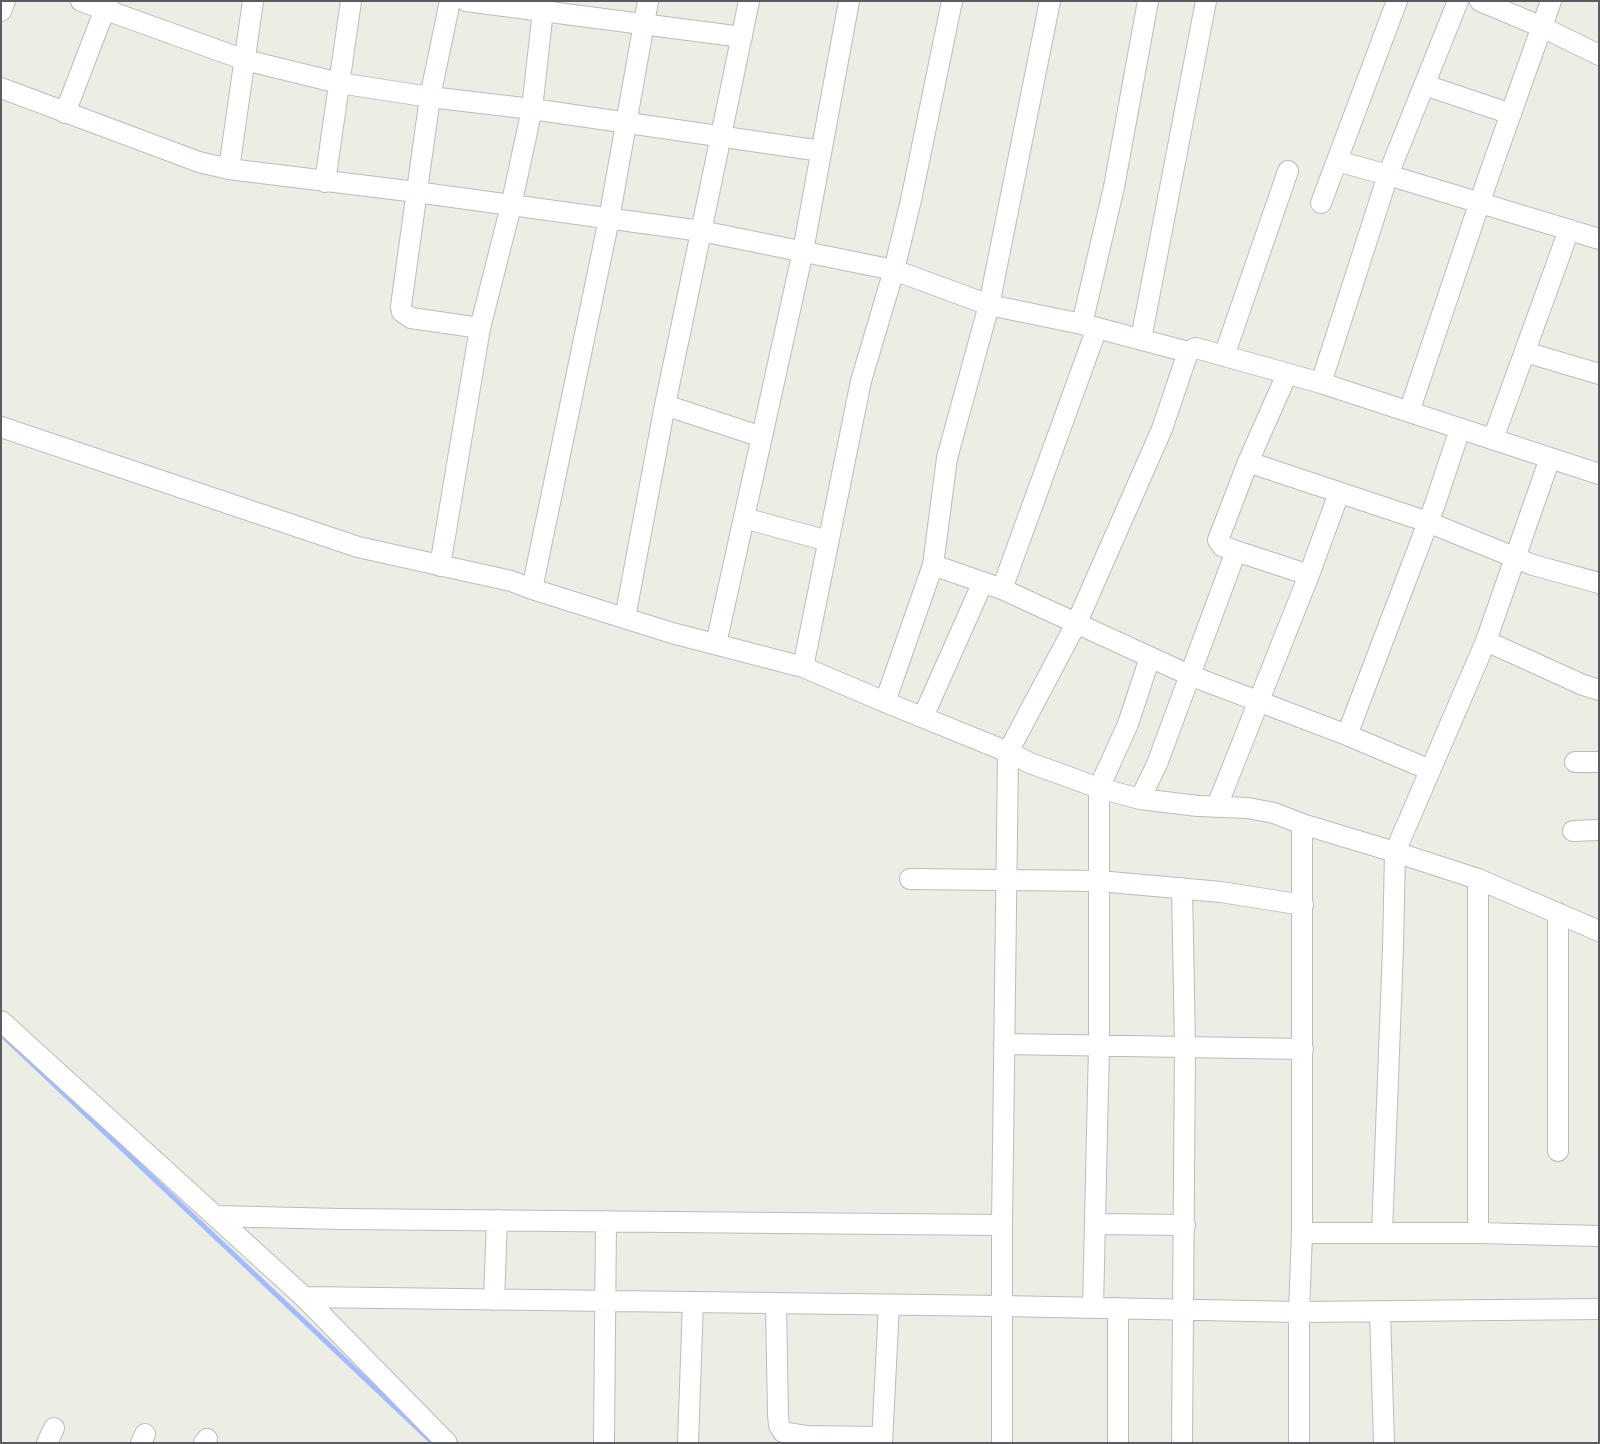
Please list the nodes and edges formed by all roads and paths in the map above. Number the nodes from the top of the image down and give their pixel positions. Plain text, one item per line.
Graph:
1 (5, 1) edge
2 (81, 1) edge
3 (253, 1) edge
4 (351, 1) edge
5 (450, 1) edge
6 (466, 1) edge
7 (648, 1) edge
8 (749, 1) edge
9 (849, 1) edge
10 (952, 1) edge
11 (1050, 1) edge
12 (1148, 1) edge
13 (1206, 1) edge
14 (1397, 1) edge
15 (1458, 1) edge
16 (1480, 1) edge
17 (1551, 1) edge
18 (107, 6) edge
19 (543, 6) edge
20 (1, 11) edge
21 (644, 24) junction
22 (1542, 27) junction
23 (742, 37) junction
24 (1599, 55) edge
25 (245, 60) junction
26 (339, 83) junction
27 (1425, 85) junction
28 (1, 88) edge
29 (430, 98) junction
30 (532, 109) junction
31 (65, 113) junction
32 (1511, 114) junction
33 (626, 124) junction
34 (721, 137) junction
35 (821, 151) junction
36 (1337, 161) junction
37 (228, 169) junction
38 (1288, 171) dead end
39 (1388, 175) junction
40 (325, 182) junction
41 (416, 192) junction
42 (1321, 203) dead end
43 (1480, 203) junction
44 (511, 206) junction
45 (609, 219) junction
46 (1569, 230) junction
47 (702, 231) junction
48 (1599, 239) edge
49 (802, 251) junction
50 (894, 270) junction
51 (989, 305) junction
52 (1089, 326) junction
53 (480, 328) junction
54 (1141, 339) junction
55 (1188, 352) junction
56 (1525, 352) junction
57 (1224, 356) junction
58 (1287, 374) junction
59 (1599, 374) edge
60 (1321, 384) junction
61 (665, 405) junction
62 (1409, 412) junction
63 (1, 427) edge
64 (1460, 429) junction
65 (762, 437) junction
66 (1493, 440) junction
67 (1550, 458) junction
68 (1248, 462) junction
69 (1599, 474) edge
70 (1339, 493) junction
71 (744, 518) junction
72 (1428, 522) junction
73 (828, 541) junction
74 (1236, 551) junction
75 (1515, 558) junction
76 (440, 566) junction
77 (933, 566) junction
78 (1310, 574) junction
79 (983, 582) junction
80 (1599, 583) edge
81 (532, 589) junction
82 (1002, 589) junction
83 (625, 618) junction
84 (1077, 622) junction
85 (1486, 641) junction
86 (716, 644) junction
87 (1150, 657) junction
88 (802, 667) junction
89 (1189, 675) junction
90 (1599, 690) edge
91 (885, 702) junction
92 (1259, 702) junction
93 (923, 717) junction
94 (1347, 735) junction
95 (1008, 752) junction
96 (1575, 762) dead end
97 (1599, 762) edge
98 (1430, 770) junction
99 (1099, 788) junction
100 (1140, 800) junction
101 (1217, 806) junction
102 (1302, 824) junction
103 (1599, 830) edge
104 (1573, 831) dead end
105 (1395, 852) junction
106 (910, 879) dead end
107 (1478, 879) junction
108 (1006, 880) junction
109 (1099, 881) junction
110 (1182, 888) junction
111 (1303, 905) junction
112 (1558, 913) junction
113 (1599, 931) edge
114 (1, 1021) edge
115 (1004, 1044) junction
116 (1099, 1045) junction
117 (1185, 1046) junction
118 (1303, 1049) junction
119 (1558, 1151) dead end
120 (215, 1216) junction
121 (496, 1220) junction
122 (606, 1221) junction
123 (1002, 1224) junction
124 (1095, 1224) junction
125 (1185, 1225) junction
126 (1302, 1233) junction
127 (1382, 1233) junction
128 (1478, 1233) junction
129 (1599, 1236) edge
130 (304, 1297) junction
131 (494, 1300) junction
132 (605, 1301) junction
133 (693, 1302) junction
134 (776, 1303) junction
135 (889, 1305) junction
136 (1002, 1306) junction
137 (1093, 1308) junction
138 (1118, 1308) junction
139 (1599, 1309) edge
140 (1184, 1310) junction
141 (1299, 1312) junction
142 (1380, 1312) junction
143 (882, 1440) edge
144 (604, 1442) dead end
145 (447, 1443) edge
146 (688, 1443) edge
147 (1002, 1443) edge
148 (1118, 1443) edge
149 (1182, 1443) edge
150 (1299, 1443) edge
151 (1384, 1443) edge

1 - 20 street
2 - 18 street
3 - 25 street
4 - 26 street
5 - 29 street
6 - 19 street
7 - 21 street
8 - 23 street
9 - 35 street
10 - 50 street
11 - 51 street
12 - 52 street
13 - 54 street
14 - 36 street
15 - 27 street
16 - 22 street
17 - 22 street
18 - 25 street
18 - 31 street
19 - 21 street
19 - 30 street
21 - 23 street
21 - 33 street
22 - 24 street
22 - 32 street
23 - 34 street
25 - 26 street
25 - 37 street
26 - 29 street
26 - 40 street
27 - 32 street
27 - 39 street
28 - 31 street
29 - 30 street
29 - 41 street
30 - 33 street
30 - 44 street
31 - 37 street
32 - 43 street
33 - 34 street
33 - 45 street
34 - 35 street
34 - 47 street
35 - 49 street
36 - 39 street
36 - 42 street
37 - 40 street
38 - 57 street
39 - 43 street
39 - 60 street
40 - 41 street
41 - 44 street
41 - 53 street
43 - 46 street
43 - 62 street
44 - 45 street
44 - 53 street
45 - 47 street
45 - 81 street
46 - 48 street
46 - 56 street
47 - 49 street
47 - 61 street
49 - 50 street
49 - 65 street
50 - 51 street
50 - 73 street
51 - 52 street
51 - 77 street
52 - 54 street
52 - 82 street
53 - 76 street
54 - 55 street
55 - 57 street
55 - 84 street
56 - 59 street
56 - 66 street
57 - 58 street
58 - 60 street
58 - 68 street
60 - 62 street
61 - 65 street
61 - 83 street
62 - 64 street
63 - 76 street
64 - 66 street
64 - 72 street
65 - 71 street
66 - 67 street
67 - 69 street
67 - 75 street
68 - 70 street
68 - 74 street
70 - 72 street
70 - 78 street
71 - 73 street
71 - 86 street
72 - 75 street
72 - 94 street
73 - 88 street
74 - 78 street
74 - 89 street
75 - 80 street
75 - 85 street
76 - 81 street
77 - 79 street
77 - 91 street
78 - 92 street
79 - 82 street
79 - 93 street
81 - 83 street
82 - 84 street
83 - 86 street
84 - 87 street
84 - 95 street
85 - 90 street
85 - 98 street
86 - 88 street
87 - 89 street
87 - 99 street
88 - 91 street
89 - 92 street
89 - 100 street
91 - 93 street
92 - 94 street
92 - 101 street
93 - 95 street
94 - 98 street
95 - 99 street
95 - 108 street
96 - 97 street
98 - 105 street
99 - 100 street
99 - 109 street
100 - 101 street
101 - 102 street
102 - 105 street
102 - 111 street
103 - 104 street
105 - 107 street
105 - 127 street
106 - 108 street
107 - 112 street
107 - 128 street
108 - 109 street
108 - 115 street
109 - 110 street
109 - 116 street
110 - 111 street
110 - 117 street
111 - 118 street
112 - 113 street
112 - 119 street
114 - 120 street
115 - 116 street
115 - 123 street
116 - 117 street
116 - 124 street
117 - 118 street
117 - 125 street
118 - 126 street
120 - 121 street
120 - 130 street
121 - 122 street
121 - 131 street
122 - 123 street
122 - 132 street
123 - 136 street
124 - 125 street
124 - 137 street
125 - 140 street
126 - 127 street
126 - 141 street
127 - 128 street
128 - 129 street
130 - 131 street
130 - 145 street
131 - 132 street
132 - 133 street
132 - 144 street
133 - 134 street
133 - 146 street
134 - 135 street
134 - 143 street
135 - 136 street
135 - 143 street
136 - 137 street
136 - 147 street
137 - 138 street
138 - 140 street
138 - 148 street
139 - 142 street
140 - 141 street
140 - 149 street
141 - 142 street
141 - 150 street
142 - 151 street

